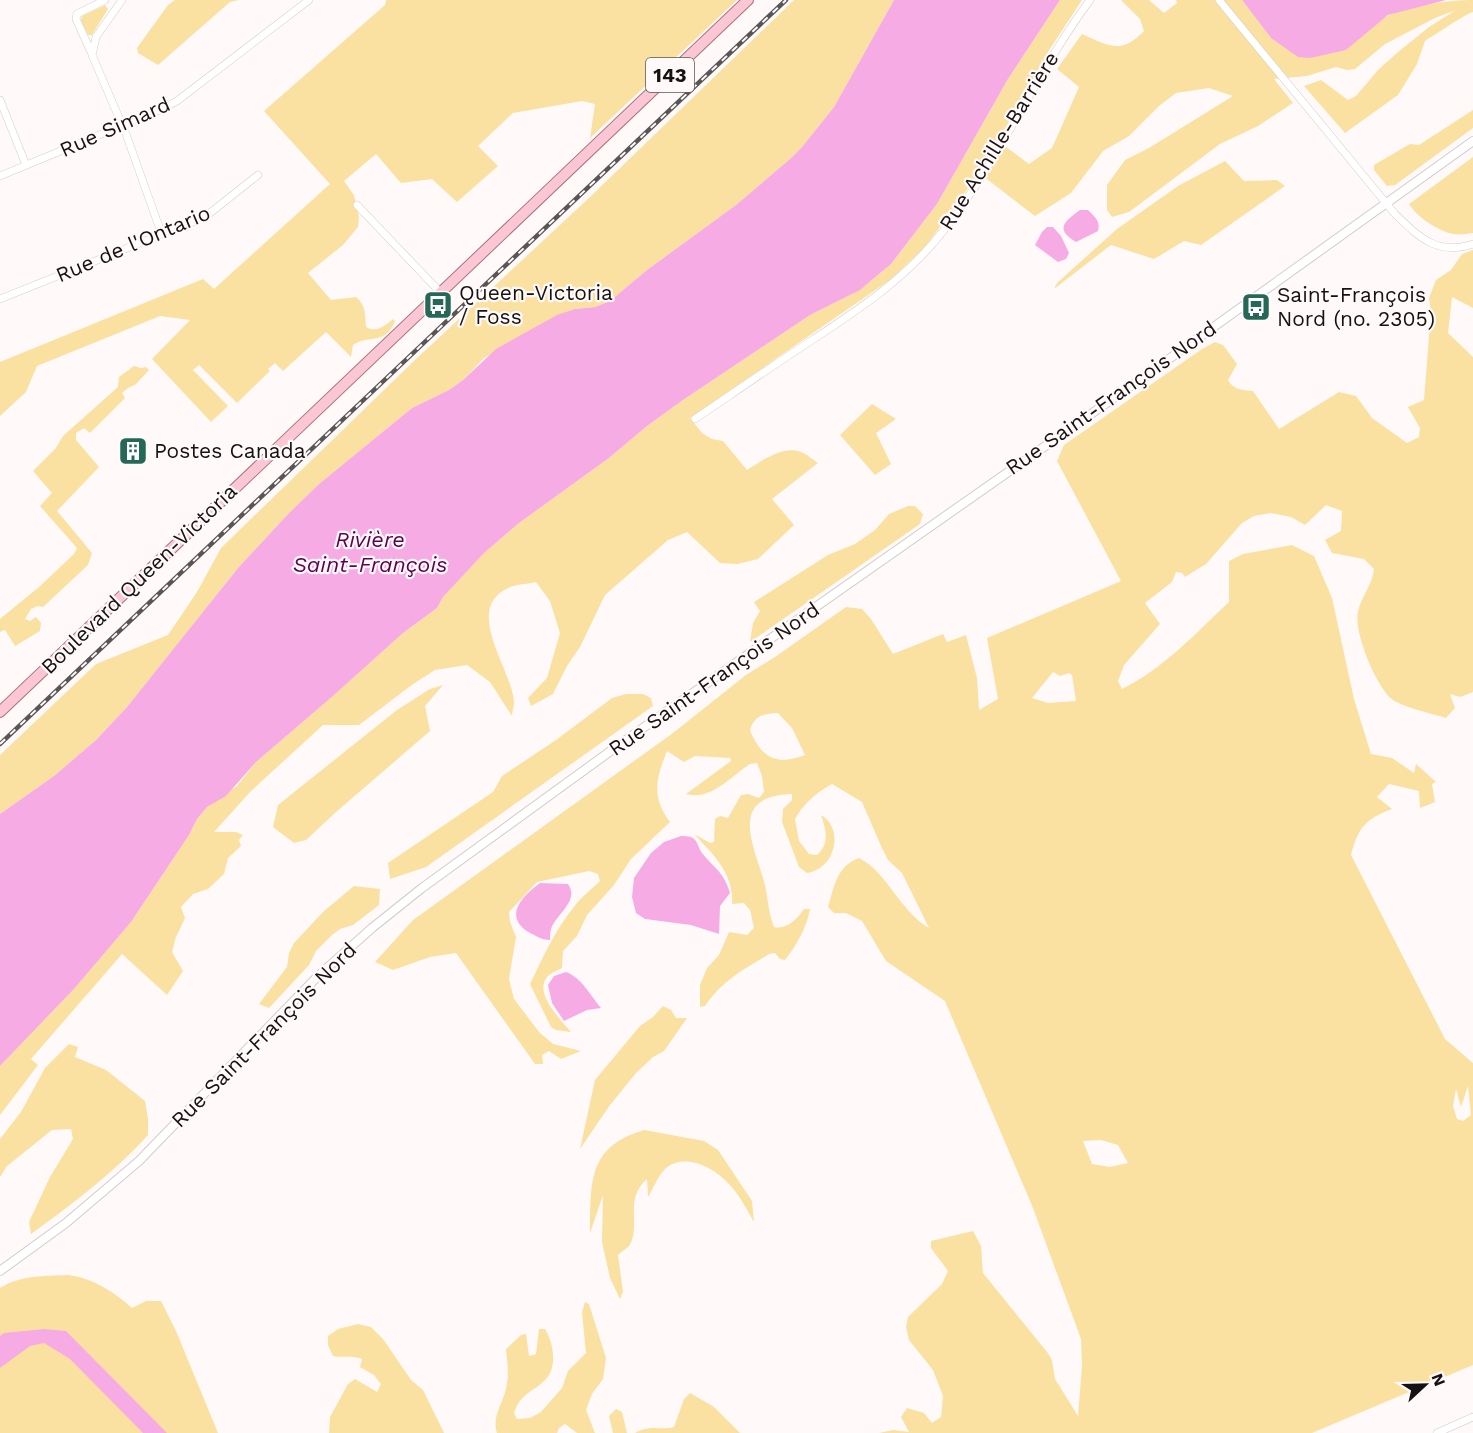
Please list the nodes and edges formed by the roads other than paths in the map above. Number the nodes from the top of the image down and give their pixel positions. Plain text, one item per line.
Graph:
1 (105, 0) edge
2 (122, 0) edge
3 (309, 0) edge
4 (748, 0) edge
5 (1090, 0) edge
6 (1219, 0) edge
7 (92, 55) junction
8 (0, 100) edge
9 (122, 126) junction
10 (1473, 141) edge
11 (26, 165) junction
12 (258, 175) dead end
13 (0, 176) edge
14 (1386, 203) junction
15 (357, 205) dead end
16 (162, 235) junction
17 (1473, 244) edge
18 (441, 293) junction
19 (0, 299) edge
20 (695, 419) dead end
21 (0, 712) edge
22 (0, 1270) edge
23 (1473, 1417) edge
24 (1437, 1433) edge

1 - 7 street
2 - 7 street
3 - 9 street, Rue Simard
4 - 18 main road, Boulevard Queen-Victoria / 143
5 - 20 street, Rue Achille-Barrière
6 - 14 street
7 - 9 street
8 - 11 street
9 - 11 street, Rue Simard
9 - 16 street
10 - 14 street, Rue Saint-François Nord
11 - 13 street, Rue Simard
12 - 16 street, Rue de l'Ontario
14 - 17 street
14 - 22 street, Rue Saint-François Nord
15 - 18 street
16 - 19 street, Rue de l'Ontario
18 - 21 main road, Boulevard Queen-Victoria / 143
23 - 24 street

